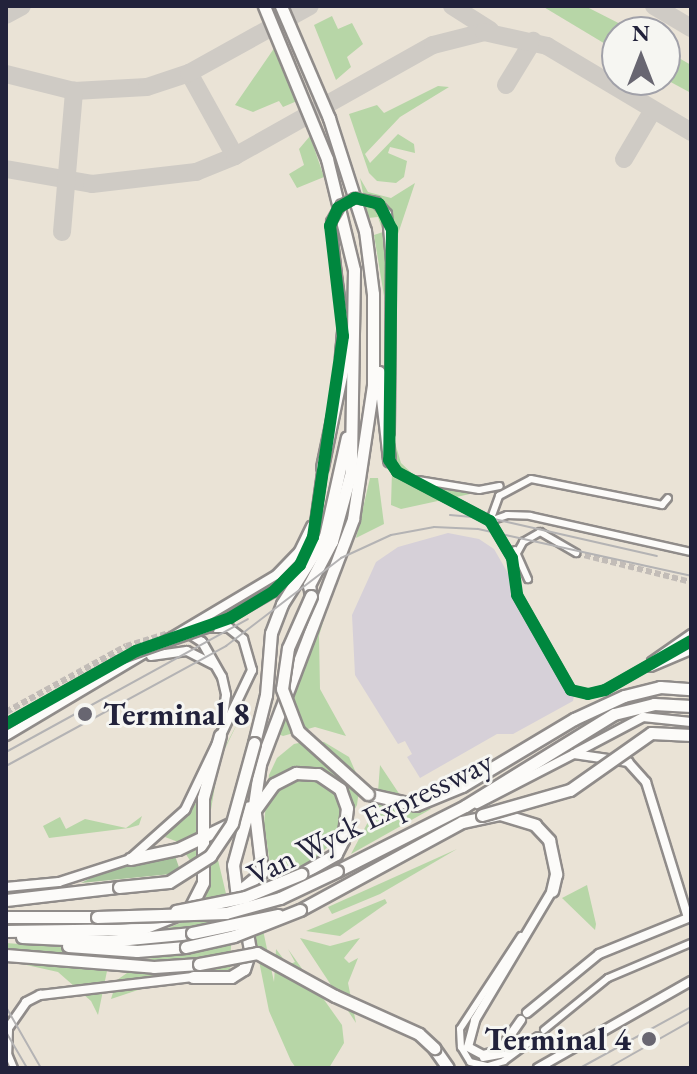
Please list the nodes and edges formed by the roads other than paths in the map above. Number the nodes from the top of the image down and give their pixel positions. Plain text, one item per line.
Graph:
1 (264, 6) edge
2 (281, 6) edge
3 (356, 297) junction
4 (375, 332) junction
5 (356, 357) junction
6 (389, 460) junction
7 (322, 467) junction
8 (410, 478) junction
9 (500, 486) dead end
10 (668, 498) dead end
11 (314, 518) junction
12 (490, 521) junction
13 (504, 540) junction
14 (691, 552) edge
15 (517, 553) junction
16 (576, 553) tunnel mouth
17 (528, 579) dead end
18 (210, 628) junction
19 (691, 633) edge
20 (177, 634) junction
21 (691, 641) edge
22 (691, 651) edge
23 (143, 659) junction
24 (216, 667) junction
25 (644, 670) junction
26 (691, 689) edge
27 (691, 706) edge
28 (691, 722) edge
29 (6, 724) edge
30 (220, 735) junction
31 (691, 735) edge
32 (6, 736) edge
33 (574, 754) junction
34 (253, 805) junction
35 (482, 815) junction
36 (130, 859) junction
37 (342, 868) junction
38 (6, 887) edge
39 (552, 891) junction
40 (236, 894) junction
41 (6, 900) edge
42 (300, 910) junction
43 (144, 916) junction
44 (6, 917) edge
45 (6, 933) edge
46 (44, 939) junction
47 (691, 943) edge
48 (10, 956) edge
49 (193, 977) joint
50 (691, 981) edge
51 (9, 1026) edge
52 (544, 1030) dead end
53 (538, 1036) dead end
54 (519, 1050) junction
55 (473, 1053) junction
56 (8, 1054) edge
57 (14, 1068) edge
58 (448, 1068) edge
59 (538, 1068) edge

1 - 3 highway
2 - 4 highway
3 - 5 highway
3 - 7 highway
4 - 6 highway
4 - 34 highway
5 - 26 highway, bridge
5 - 41 highway, bridge
6 - 7 street, bridge
6 - 8 street
7 - 11 street
8 - 9 street
8 - 12 street
10 - 12 street
11 - 18 street
11 - 20 street
12 - 13 street
12 - 14 street
13 - 15 street
13 - 25 street
15 - 16 street
15 - 17 street
18 - 20 street, bridge
18 - 30 street
19 - 25 street
20 - 23 street
20 - 24 street
20 - 29 street, bridge
21 - 25 street
22 - 25 street
23 - 24 street
23 - 32 street
24 - 30 street
27 - 37 highway, Van Wyck Expressway
28 - 33 street
30 - 36 street
30 - 45 highway
31 - 35 highway, Van Wyck Expressway, bridge
33 - 37 street
33 - 55 street
34 - 36 highway
34 - 40 highway
34 - 40 highway
34 - 43 highway, bridge
35 - 39 highway
35 - 42 highway, Van Wyck Expressway
36 - 38 street
37 - 43 highway, Van Wyck Expressway, bridge
39 - 54 street
39 - 55 street
40 - 49 highway
42 - 46 highway, Van Wyck Expressway, bridge
42 - 46 highway, bridge
43 - 44 highway, Van Wyck Expressway, bridge
45 - 46 highway, Van Wyck Expressway
47 - 52 street
48 - 58 highway, bridge
49 - 51 street
50 - 59 street
51 - 56 street
53 - 54 street
54 - 55 street
56 - 57 street

